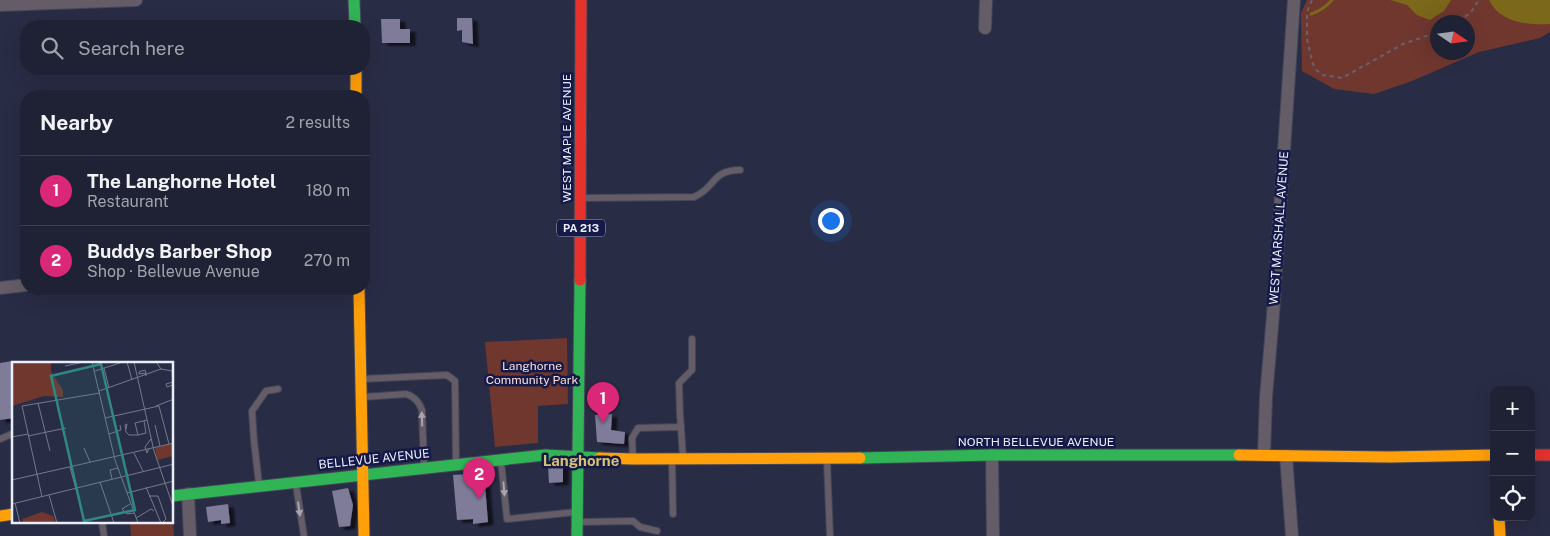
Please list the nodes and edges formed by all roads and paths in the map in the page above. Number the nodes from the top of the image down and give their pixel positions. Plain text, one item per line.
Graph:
1 (136, 0) edge
2 (354, 0) edge
3 (581, 0) edge
4 (986, 0) edge
5 (1294, 0) edge
6 (1312, 0) edge
7 (1479, 0) edge
8 (0, 5) edge
9 (1468, 15) edge
10 (355, 20) edge
11 (985, 28) dead end
12 (1430, 35) edge
13 (356, 75) edge
14 (356, 90) edge
15 (740, 170) dead end
16 (581, 198) junction
17 (20, 286) edge
18 (0, 288) edge
19 (359, 295) edge
20 (692, 340) dead end
21 (361, 379) junction
22 (278, 389) dead end
23 (362, 397) junction
24 (680, 427) junction
25 (12, 434) edge
26 (0, 439) edge
27 (1550, 454) edge
28 (578, 455) junction
29 (992, 455) junction
30 (1264, 455) junction
31 (1490, 455) edge
32 (1535, 455) edge
33 (1286, 456) junction
34 (678, 458) junction
35 (826, 458) junction
36 (501, 459) junction
37 (633, 459) junction
38 (456, 464) junction
39 (424, 468) junction
40 (363, 474) junction
41 (296, 481) junction
42 (259, 485) junction
43 (188, 494) junction
44 (174, 496) edge
45 (674, 514) dead end
46 (577, 517) junction
47 (1499, 521) edge
48 (657, 532) dead end
49 (190, 536) edge
50 (304, 536) edge
51 (364, 536) edge
52 (577, 536) edge
53 (830, 536) edge
54 (993, 536) edge
55 (1292, 536) edge
56 (1500, 536) edge

1 - 8 street
2 - 10 street
3 - 16 street, WEST MAPLE AVENUE / PA 213
4 - 11 street
5 - 30 street, WEST MARSHALL AVENUE
6 - 12 path
7 - 9 path
13 - 14 street
15 - 16 lane
16 - 28 street, WEST MAPLE AVENUE / PA 213
17 - 18 street
19 - 21 street
20 - 24 lane
21 - 23 street
21 - 38 lane
22 - 42 lane
39 -> 23 lane
23 - 40 street
24 - 34 lane
24 - 37 lane
25 - 26 lane
27 - 32 street
28 - 36 street, BELLEVUE AVENUE
28 - 37 street, NORTH BELLEVUE AVENUE
28 - 46 street, PA 213
29 - 30 street, NORTH BELLEVUE AVENUE
29 - 35 street, NORTH BELLEVUE AVENUE
29 - 54 street
30 - 33 street, NORTH BELLEVUE AVENUE
31 - 33 street, NORTH BELLEVUE AVENUE
33 - 55 street
34 - 35 street, NORTH BELLEVUE AVENUE
34 - 37 street, NORTH BELLEVUE AVENUE
34 - 45 lane
35 - 53 lane
36 - 38 street, BELLEVUE AVENUE
36 -> 46 lane
38 - 39 street, BELLEVUE AVENUE
39 - 40 street, BELLEVUE AVENUE
40 - 41 street, BELLEVUE AVENUE
40 - 51 street
41 - 42 street, BELLEVUE AVENUE
41 -> 50 lane
42 - 43 street, BELLEVUE AVENUE
43 - 44 street, BELLEVUE AVENUE
43 - 49 street
46 - 48 lane
46 - 52 street, PA 213
47 - 56 street

